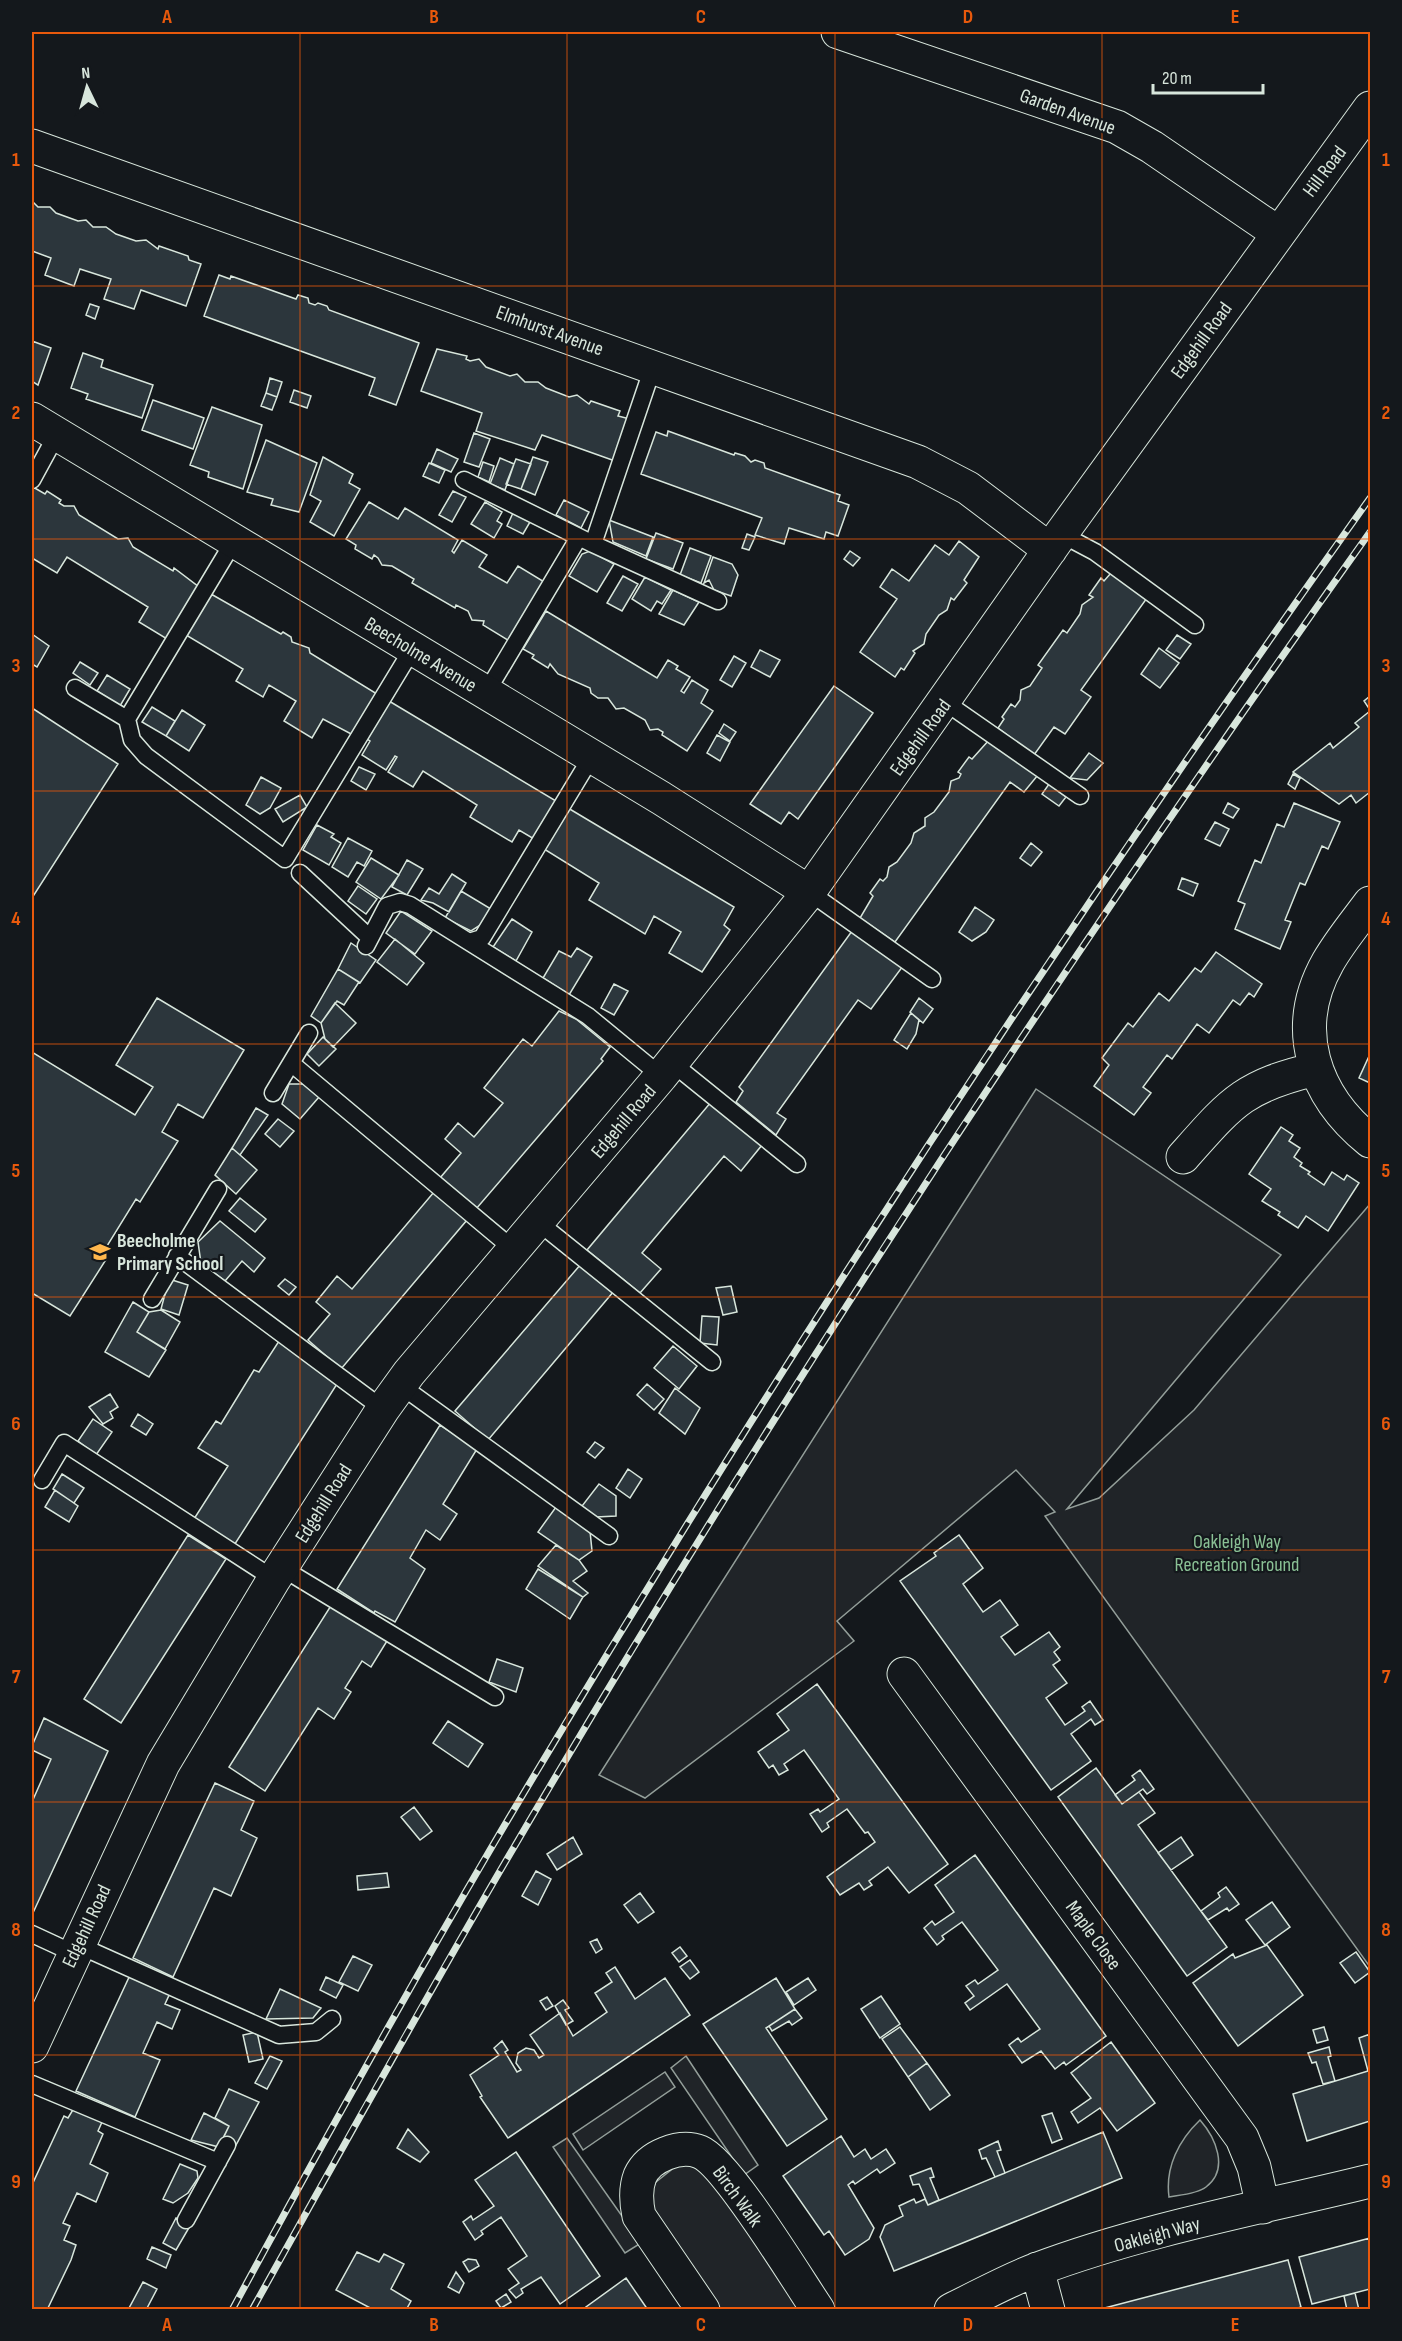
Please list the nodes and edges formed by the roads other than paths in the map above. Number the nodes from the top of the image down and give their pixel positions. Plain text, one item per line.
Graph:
1 (838, 32) edge
2 (1371, 108) edge
3 (32, 146) edge
4 (1278, 233) junction
5 (653, 367) junction
6 (44, 427) edge
7 (32, 480) edge
8 (464, 480) dead end
9 (234, 541) junction
10 (586, 541) junction
11 (1055, 542) junction
12 (718, 601) dead end
13 (1195, 625) dead end
14 (413, 648) junction
15 (75, 688) dead end
16 (486, 693) junction
17 (945, 702) junction
18 (127, 719) junction
19 (592, 756) junction
20 (1080, 796) dead end
21 (300, 873) dead end
22 (809, 891) junction
23 (1371, 903) edge
24 (469, 942) junction
25 (932, 979) dead end
26 (309, 1033) dead end
27 (291, 1063) junction
28 (1316, 1069) junction
29 (666, 1070) junction
30 (273, 1093) dead end
31 (1371, 1141) edge
32 (1183, 1157) dead end
33 (797, 1164) dead end
34 (218, 1189) dead end
35 (538, 1222) junction
36 (513, 1250) junction
37 (177, 1256) junction
38 (152, 1299) dead end
39 (712, 1362) dead end
40 (391, 1397) junction
41 (42, 1480) dead end
42 (609, 1536) dead end
43 (278, 1573) junction
44 (904, 1674) dead end
45 (495, 1697) dead end
46 (32, 1934) edge
47 (76, 1949) junction
48 (332, 2019) dead end
49 (32, 2046) edge
50 (32, 2084) edge
51 (227, 2145) dead end
52 (218, 2162) junction
53 (1371, 2181) edge
54 (1263, 2207) junction
55 (186, 2220) dead end
56 (1037, 2269) junction
57 (703, 2310) edge
58 (818, 2310) edge
59 (951, 2310) edge
60 (1048, 2310) edge

1 - 4 street, Garden Avenue
2 - 4 street, Hill Road
3 - 5 street, Elmhurst Avenue
4 - 11 street, Edgehill Road
5 - 10 lane
5 - 11 street, Elmhurst Avenue
6 - 7 lane
6 - 9 street, Beecholme Avenue
8 - 10 lane
9 - 14 street, Beecholme Avenue
9 - 18 lane
10 - 12 lane
10 - 16 lane
11 - 13 lane
11 - 17 street, Edgehill Road
14 - 16 street, Beecholme Avenue
14 - 18 lane
15 - 18 lane
16 - 19 street, Beecholme Avenue
17 - 20 lane
17 - 22 street, Edgehill Road
19 - 22 street, Beecholme Avenue
19 - 24 lane
21 - 24 lane
22 - 25 lane
22 - 29 street, Edgehill Road
23 - 28 street
24 - 29 lane
26 - 27 lane
27 - 30 lane
27 - 36 lane
28 - 31 street
28 - 32 street
29 - 33 lane
29 - 35 street, Edgehill Road
34 - 37 lane
35 - 36 street, Edgehill Road
35 - 39 lane
36 - 40 street, Edgehill Road
37 - 38 lane
37 - 40 lane
40 - 42 lane
40 - 43 street, Edgehill Road
41 - 43 lane
43 - 45 lane
43 - 47 street, Edgehill Road
44 - 54 street, Maple Close
46 - 47 lane
47 - 48 lane
47 - 49 street, Edgehill Road
50 - 52 lane
51 - 52 lane
52 - 55 lane
53 - 54 street, Oakleigh Way
54 - 56 street, Oakleigh Way
56 - 59 street, Oakleigh Way
56 - 60 street
57 - 58 street, Birch Walk

